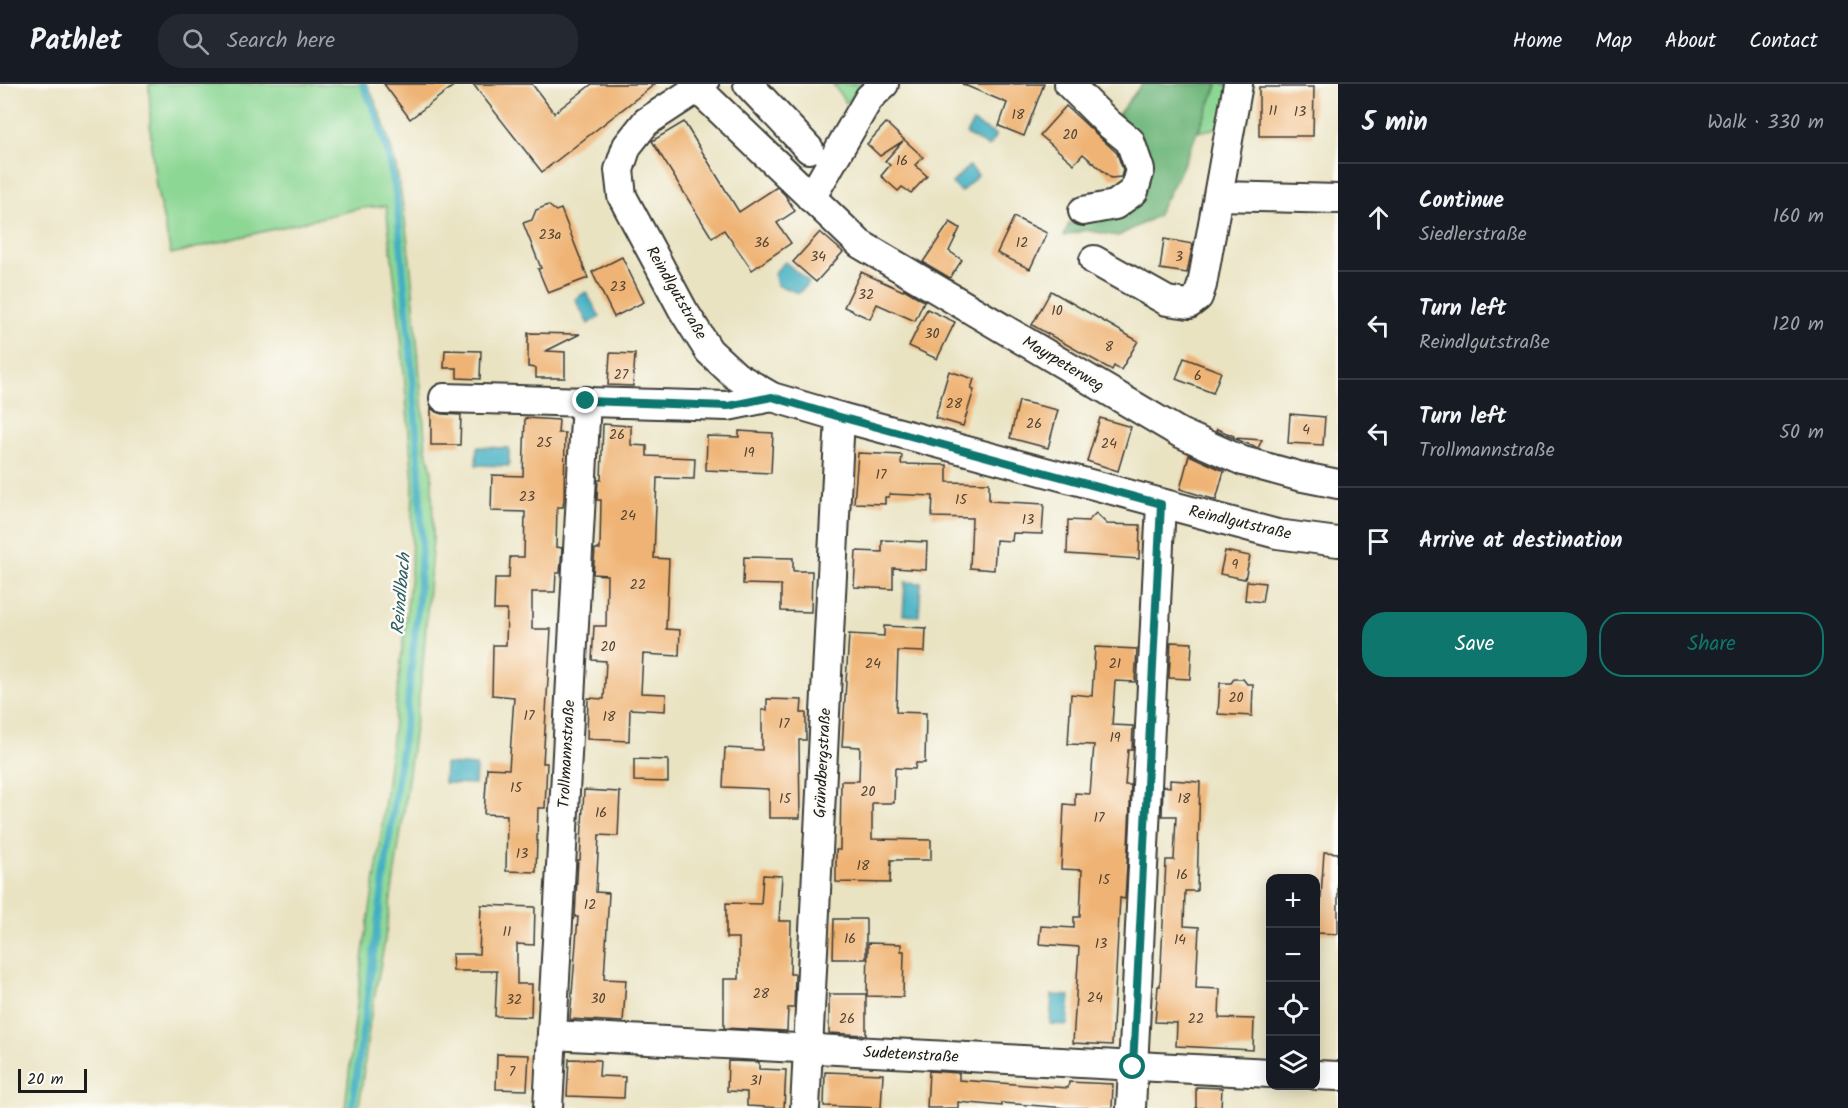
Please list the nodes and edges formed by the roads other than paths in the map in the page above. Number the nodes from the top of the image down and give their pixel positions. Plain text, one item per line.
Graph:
1 (748, 84) edge
2 (884, 84) edge
3 (1069, 84) edge
4 (1238, 84) edge
5 (701, 86) edge
6 (809, 149) dead end
7 (1219, 196) junction
8 (811, 198) junction
9 (1338, 199) edge
10 (1083, 211) dead end
11 (1094, 260) dead end
12 (772, 397) junction
13 (444, 398) dead end
14 (586, 401) junction
15 (840, 417) junction
16 (1338, 484) edge
17 (1161, 504) junction
18 (1338, 542) edge
19 (552, 1035) junction
20 (808, 1050) junction
21 (1133, 1067) junction
22 (1266, 1073) edge
23 (1320, 1075) edge
24 (1338, 1076) edge
25 (548, 1108) edge
26 (805, 1108) edge
27 (1131, 1108) edge

1 - 6 street
2 - 8 street
3 - 10 street
4 - 7 street
5 - 8 street, Mayrpeterweg
5 - 12 street, Reindlgutstraße
7 - 9 street
7 - 11 street
8 - 16 street, Mayrpeterweg
12 - 14 street
12 - 15 street, Reindlgutstraße
13 - 14 street
14 - 19 street, Trollmannstraße
15 - 17 street, Reindlgutstraße
15 - 20 street, Gründbergstraße
17 - 18 street, Reindlgutstraße
17 - 21 street
19 - 20 street, Sudetenstraße
19 - 25 street, Trollmannstraße
20 - 21 street, Sudetenstraße
20 - 26 street, Gründbergstraße
21 - 22 street, Sudetenstraße
21 - 27 street
23 - 24 street

